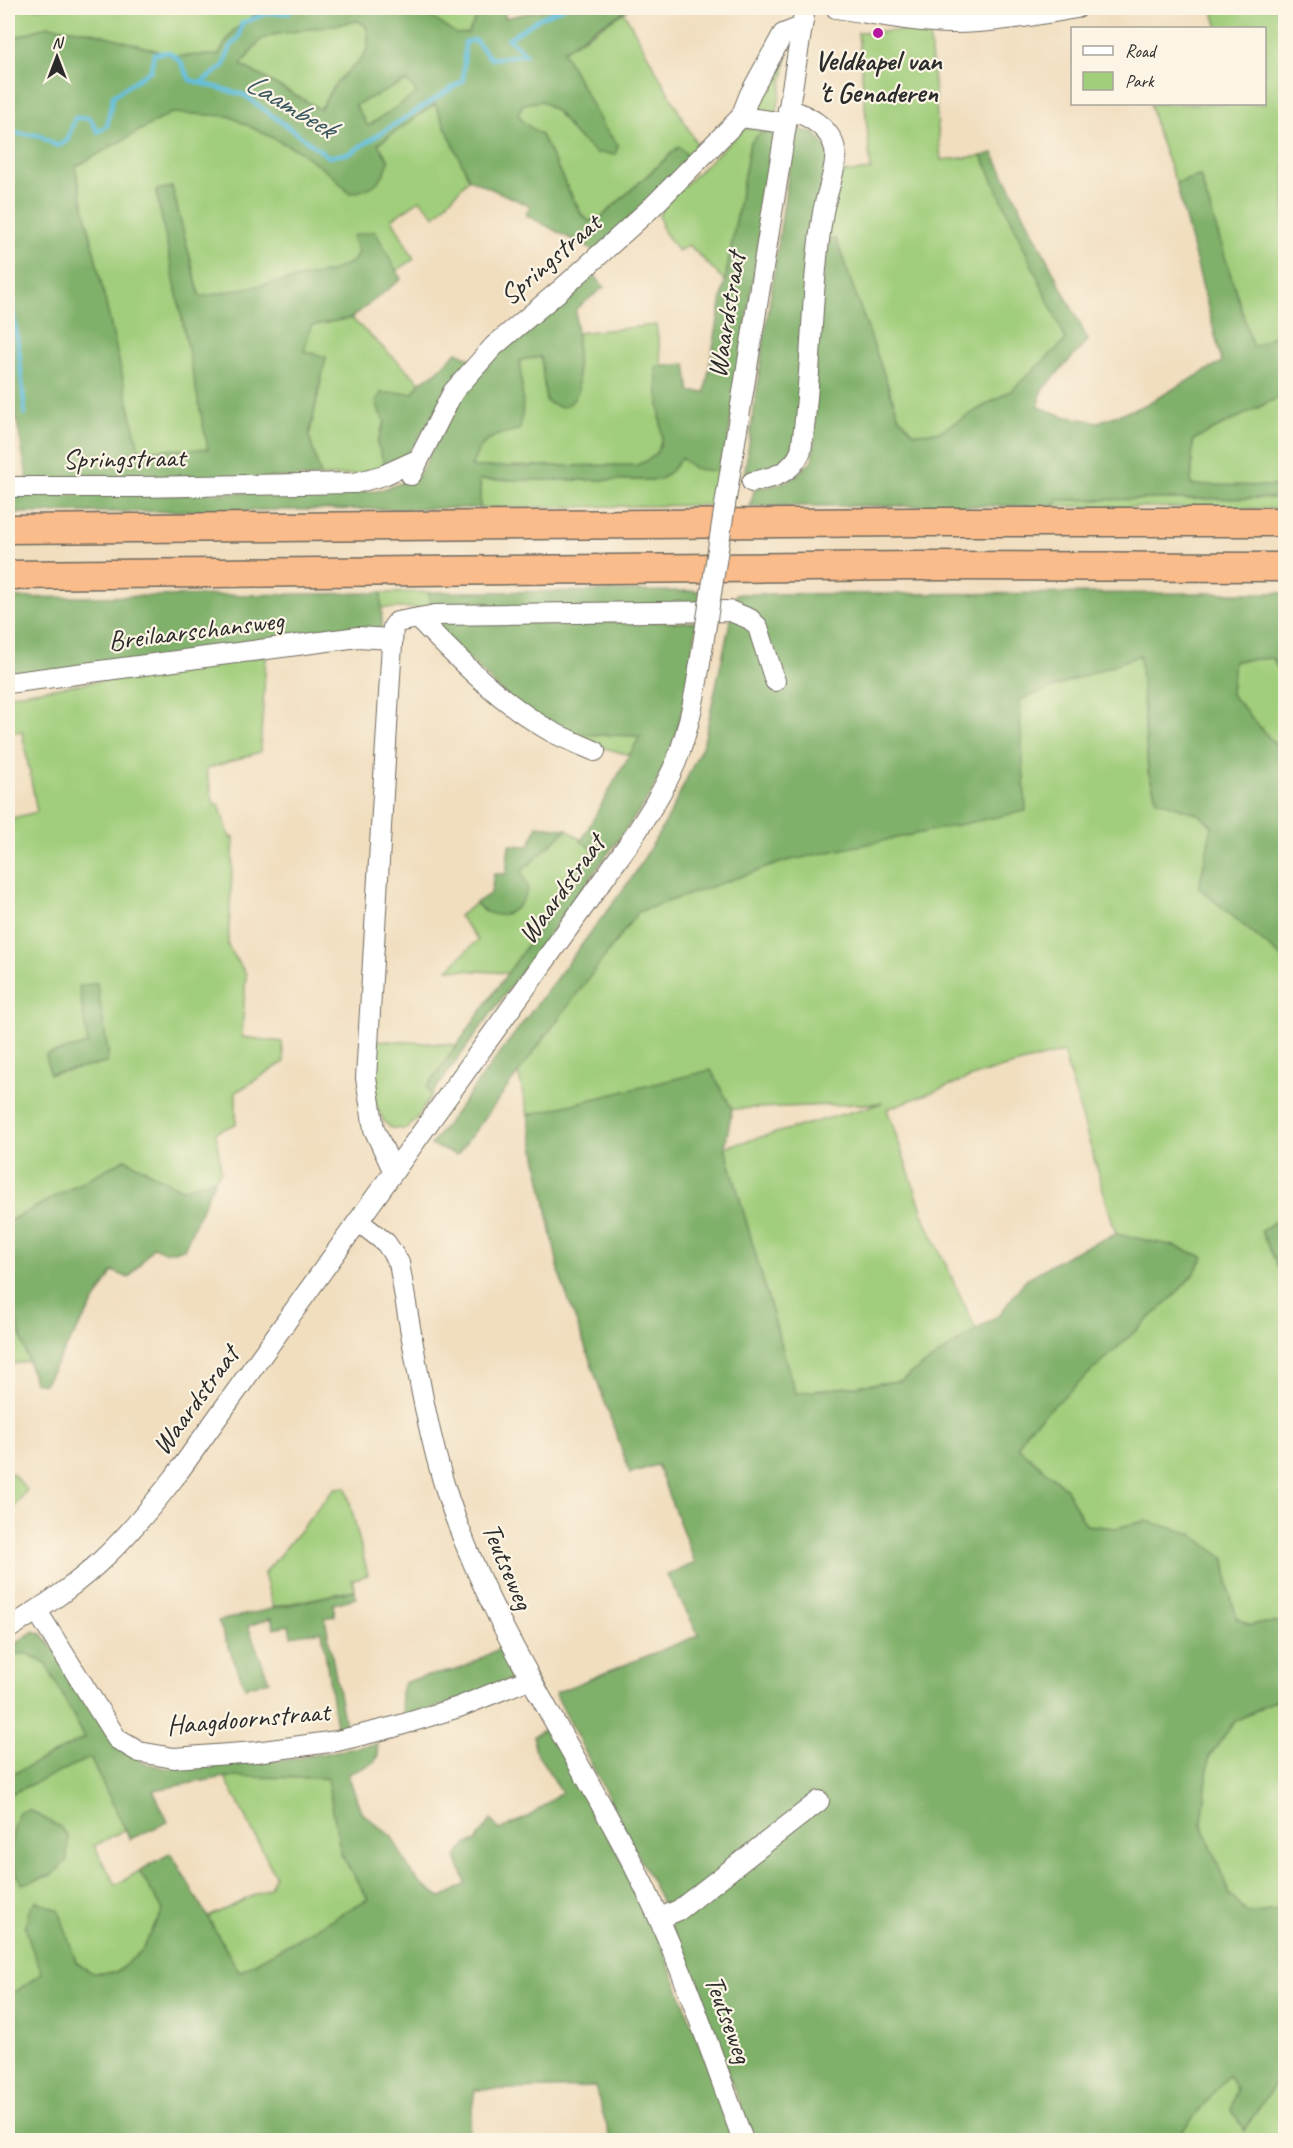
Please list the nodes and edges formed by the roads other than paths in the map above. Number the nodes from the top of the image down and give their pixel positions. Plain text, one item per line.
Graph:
1 (805, 8) edge
2 (836, 8) edge
3 (1077, 8) edge
4 (801, 27) junction
5 (787, 116) junction
6 (741, 117) junction
7 (752, 482) dead end
8 (8, 487) edge
9 (1286, 522) edge
10 (8, 530) edge
11 (1286, 567) edge
12 (8, 575) edge
13 (418, 618) junction
14 (392, 639) junction
15 (775, 681) dead end
16 (8, 683) edge
17 (595, 751) dead end
18 (393, 1170) junction
19 (358, 1221) junction
20 (37, 1611) junction
21 (8, 1629) edge
22 (529, 1679) junction
23 (819, 1801) dead end
24 (660, 1918) junction
25 (743, 2140) edge

1 - 4 street
2 - 3 street
4 - 5 street, Waardstraat
4 - 6 street, Springstraat
5 - 6 street
5 - 7 street
5 - 18 street, Waardstraat, bridge
6 - 8 street, Springstraat
9 - 10 highway
11 - 12 highway
13 - 14 street
13 - 15 street
13 - 17 street
14 - 16 street, Breilaarschansweg
14 - 18 street
18 - 19 street, Waardstraat
19 - 20 street, Waardstraat
19 - 22 street, Teutseweg
20 - 21 street, Waardstraat
20 - 22 street, Haagdoornstraat
22 - 24 street, Teutseweg
23 - 24 street
24 - 25 street, Teutseweg

